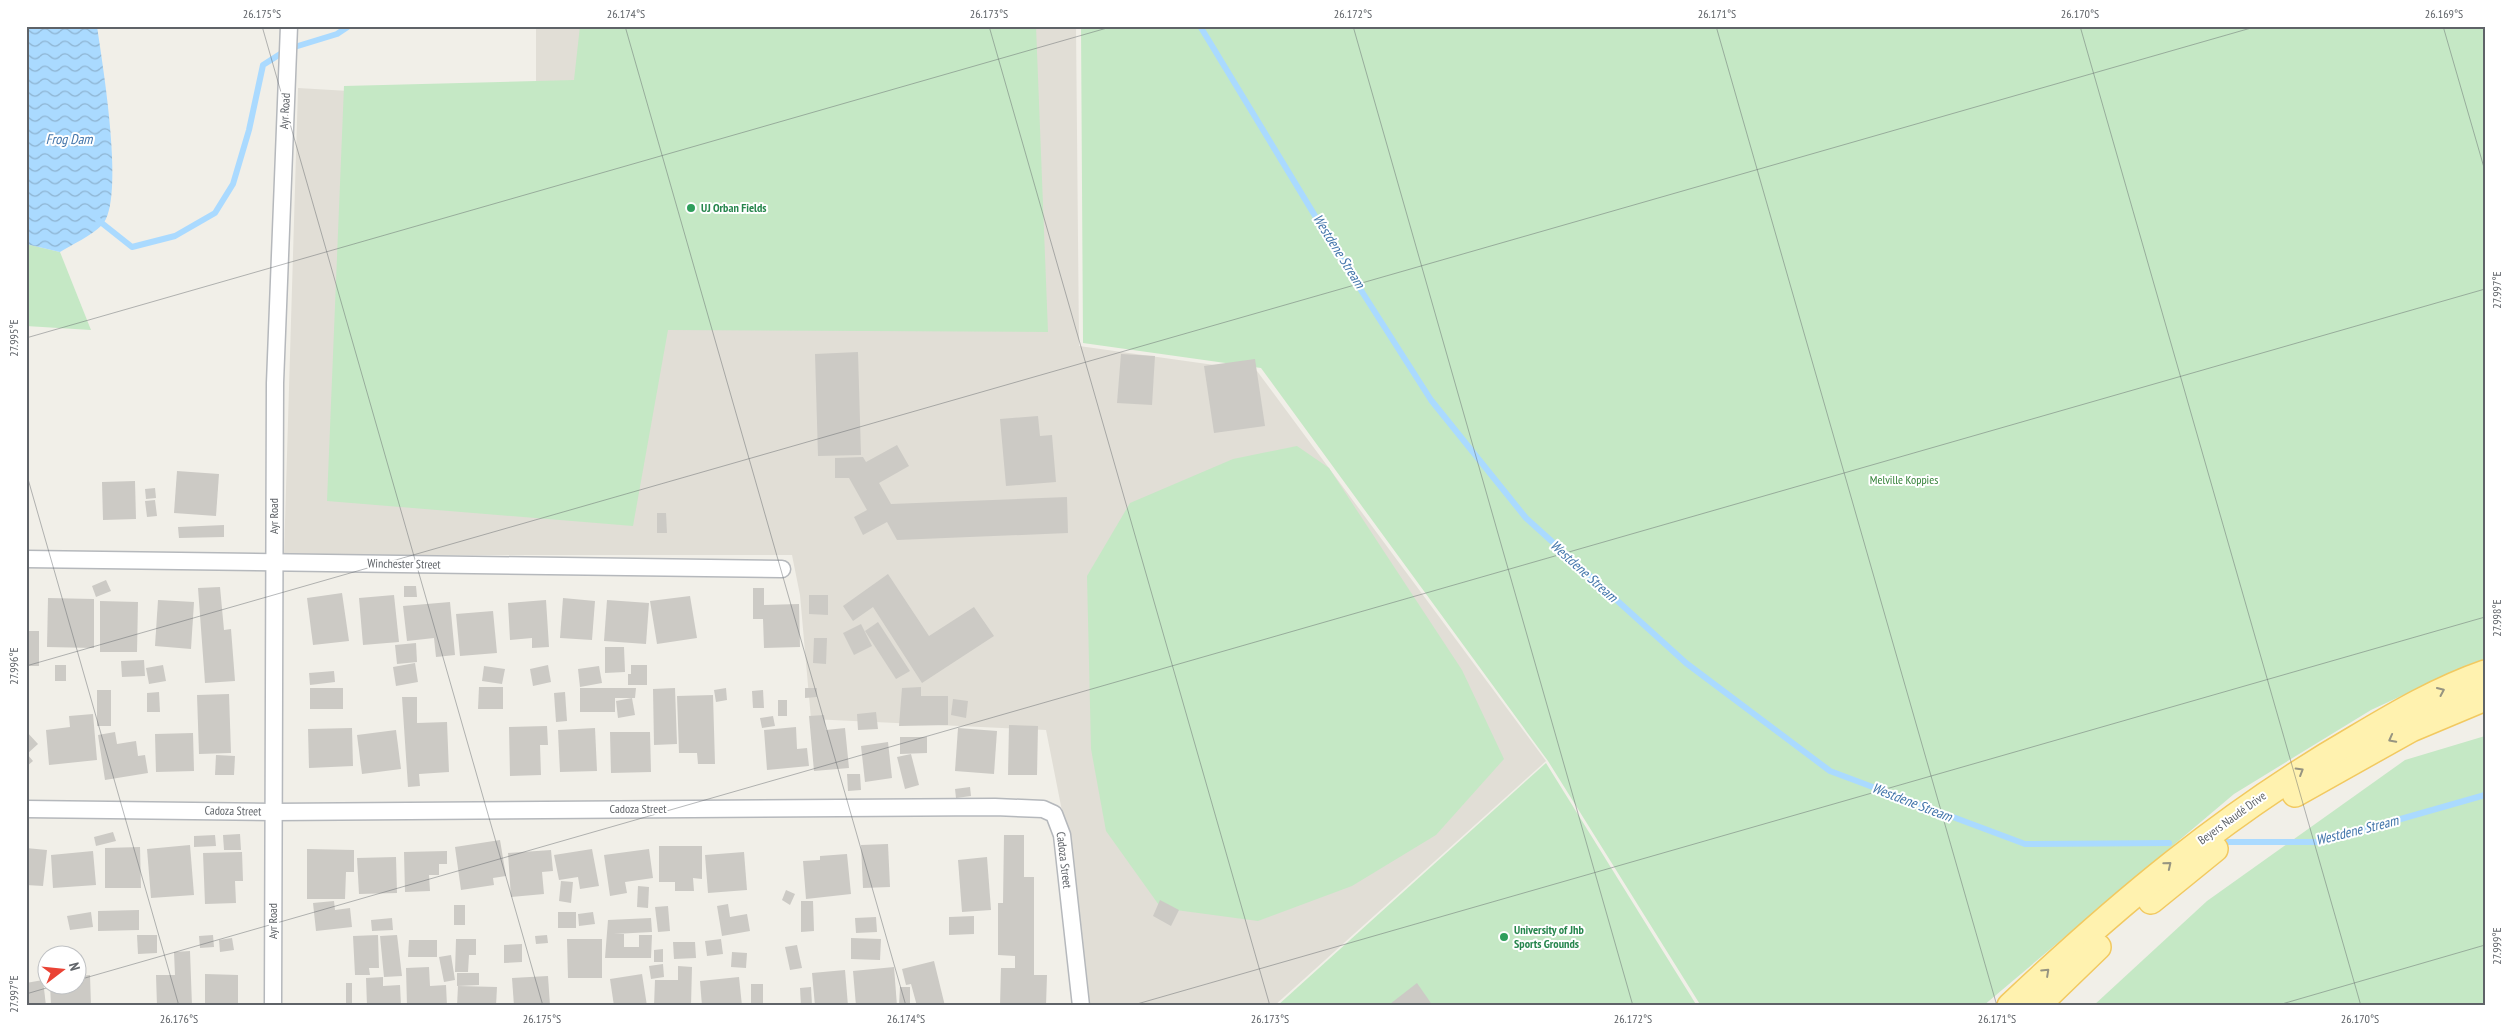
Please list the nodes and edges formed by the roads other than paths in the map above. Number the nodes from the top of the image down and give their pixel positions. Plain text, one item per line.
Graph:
1 (289, 26) edge
2 (26, 558) edge
3 (273, 563) junction
4 (782, 569) dead end
5 (2485, 673) edge
6 (2485, 698) edge
7 (26, 809) edge
8 (273, 812) junction
9 (273, 1006) edge
10 (1081, 1006) edge
11 (2010, 1006) edge
12 (2036, 1006) edge

1 - 3 street, Ayr Road
2 - 3 street, Winchester Street
3 - 4 street, Winchester Street
3 - 8 street, Ayr Road
11 -> 5 main road, Beyers Naudé Drive
6 -> 12 main road, Beyers Naudé Drive
7 - 8 street, Cadoza Street
8 - 9 street, Ayr Road
8 - 10 street, Cadoza Street

